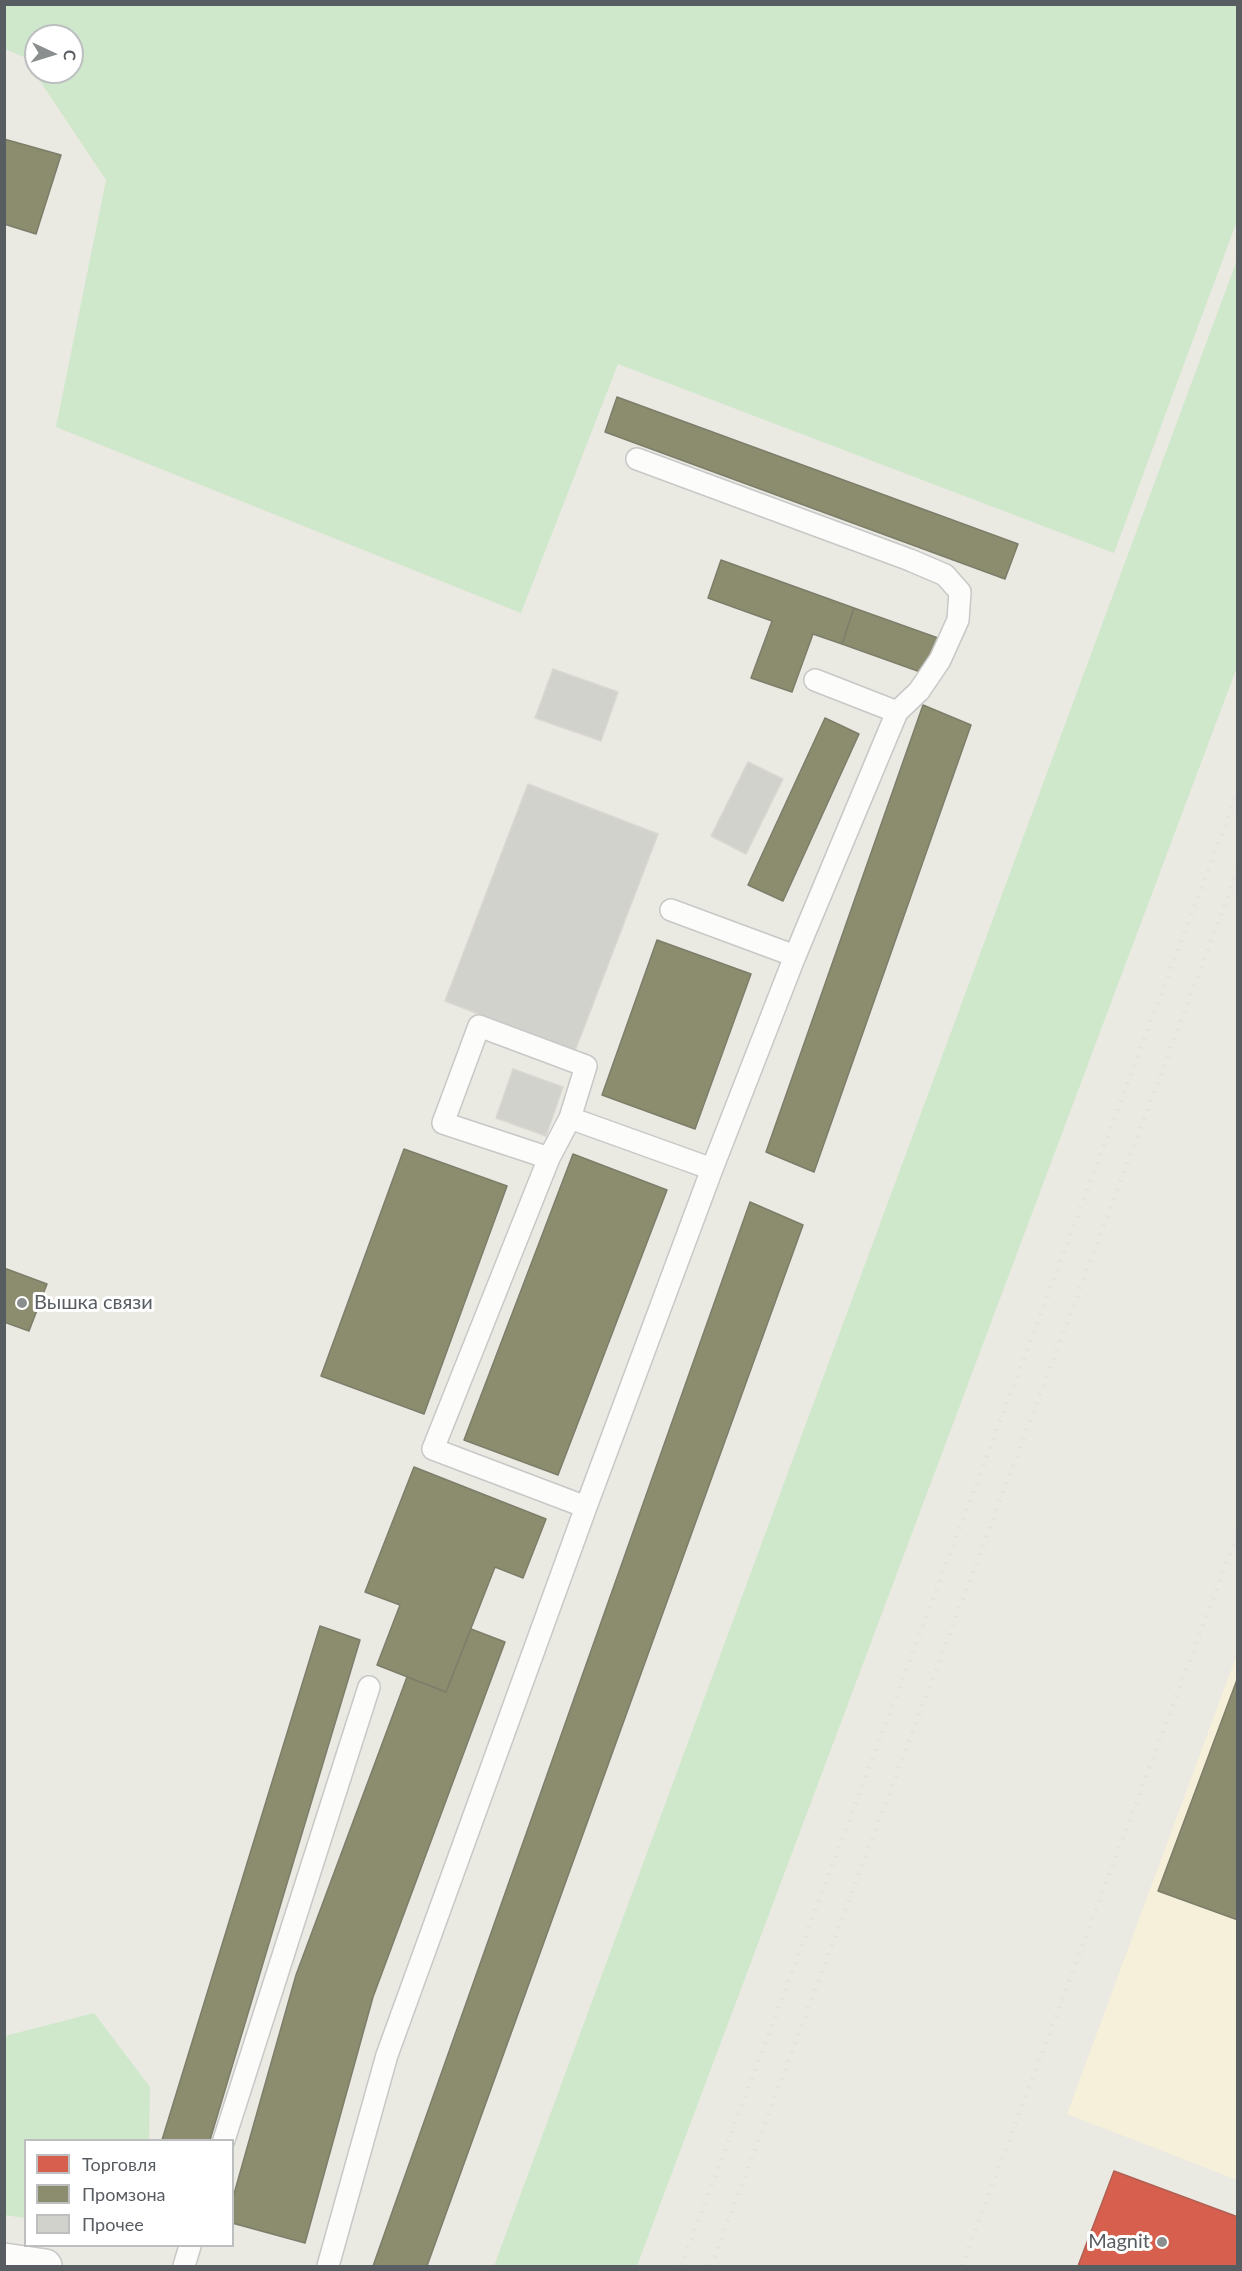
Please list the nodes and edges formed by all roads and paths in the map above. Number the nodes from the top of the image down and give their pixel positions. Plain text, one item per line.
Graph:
1 (637, 459) dead end
2 (815, 680) dead end
3 (897, 712) junction
4 (671, 910) dead end
5 (795, 956) junction
6 (570, 1118) junction
7 (549, 1158) junction
8 (712, 1169) junction
9 (586, 1507) junction
10 (369, 1687) dead end
11 (224, 2139) edge
12 (190, 2247) edge
13 (4, 2260) edge
14 (45, 2266) edge
15 (184, 2266) edge
16 (328, 2266) edge

1 - 3 lane
2 - 3 lane
3 - 5 lane
4 - 5 lane
5 - 8 lane
6 - 7 lane
6 - 7 lane
6 - 8 lane
7 - 9 lane
8 - 9 lane
9 - 16 lane
10 - 11 lane
12 - 15 lane
13 - 14 street

